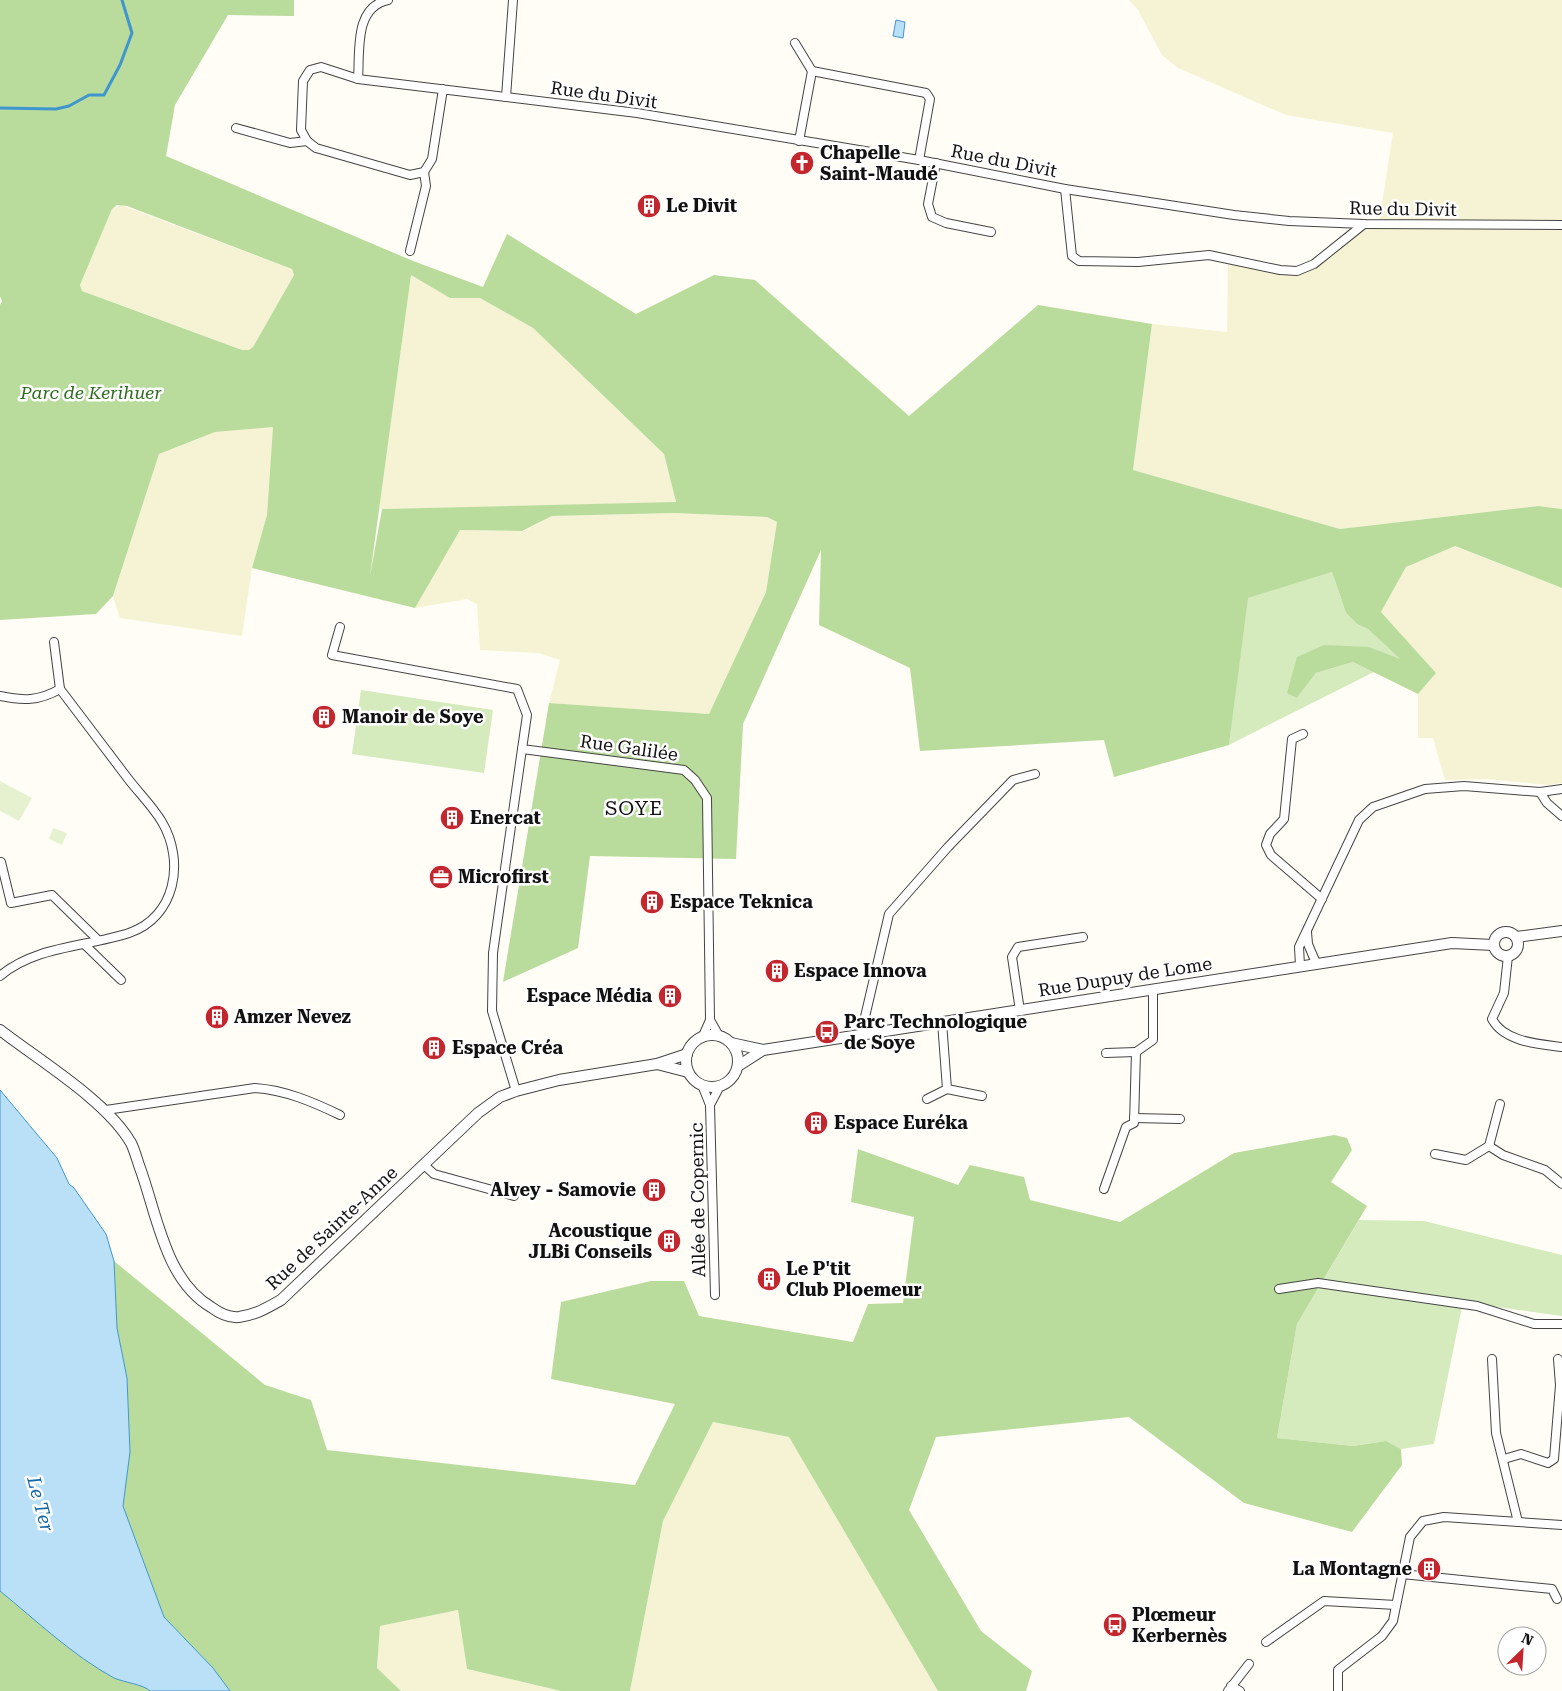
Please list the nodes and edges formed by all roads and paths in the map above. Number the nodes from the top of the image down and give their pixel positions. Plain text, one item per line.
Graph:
1 (388, 0) edge
2 (513, 0) edge
3 (795, 43) dead end
4 (812, 71) junction
5 (358, 79) junction
6 (443, 89) junction
7 (506, 97) junction
8 (236, 128) dead end
9 (307, 141) junction
10 (799, 141) junction
11 (919, 160) junction
12 (936, 163) junction
13 (424, 172) junction
14 (1065, 189) junction
15 (1364, 224) junction
16 (1562, 225) edge
17 (991, 232) dead end
18 (410, 251) dead end
19 (340, 627) dead end
20 (54, 642) dead end
21 (60, 689) junction
22 (0, 696) edge
23 (1303, 734) dead end
24 (522, 749) junction
25 (1035, 774) dead end
26 (1562, 789) edge
27 (1540, 792) junction
28 (1562, 816) edge
29 (1, 862) edge
30 (1322, 899) junction
31 (1307, 930) junction
32 (1562, 931) edge
33 (1083, 937) dead end
34 (1516, 937) junction
35 (98, 940) junction
36 (84, 944) junction
37 (1493, 945) junction
38 (1508, 956) junction
39 (1316, 963) junction
40 (1300, 966) junction
41 (0, 976) edge
42 (121, 980) dead end
43 (1153, 990) junction
44 (1020, 1010) junction
45 (710, 1020) junction
46 (942, 1022) junction
47 (0, 1030) edge
48 (861, 1034) junction
49 (719, 1036) junction
50 (702, 1038) junction
51 (731, 1043) junction
52 (1562, 1047) edge
53 (763, 1050) junction
54 (1136, 1052) junction
55 (1106, 1053) dead end
56 (687, 1054) junction
57 (657, 1064) junction
58 (738, 1066) junction
59 (688, 1072) junction
60 (702, 1085) junction
61 (720, 1086) junction
62 (947, 1089) junction
63 (516, 1091) junction
64 (982, 1096) dead end
65 (927, 1098) dead end
66 (710, 1104) junction
67 (1500, 1104) dead end
68 (106, 1110) junction
69 (340, 1114) dead end
70 (1134, 1118) junction
71 (1180, 1119) dead end
72 (1489, 1146) junction
73 (1435, 1154) dead end
74 (424, 1165) junction
75 (1562, 1184) edge
76 (1104, 1189) dead end
77 (514, 1196) dead end
78 (1279, 1289) dead end
79 (715, 1296) dead end
80 (1562, 1324) edge
81 (1558, 1358) dead end
82 (1492, 1359) dead end
83 (1504, 1459) junction
84 (1518, 1522) junction
85 (1562, 1525) edge
86 (1402, 1574) junction
87 (1557, 1599) dead end
88 (1396, 1605) junction
89 (1266, 1642) dead end
90 (1249, 1664) dead end
91 (1229, 1688) edge
92 (1338, 1690) dead end
93 (1240, 1691) edge

1 - 5 street
2 - 7 street
3 - 4 street
4 - 10 street
4 - 11 street
5 - 6 street, Rue du Divit
5 - 9 street, Rue du Divit
6 - 7 street, Rue du Divit
6 - 13 street
7 - 10 street, Rue du Divit
8 - 9 street
9 - 13 street
10 - 11 street, Rue du Divit
11 - 12 street, Rue du Divit
12 - 14 street, Rue du Divit
12 - 17 street
13 - 18 street
14 - 15 street, Rue du Divit
14 - 15 street
15 - 16 street, Rue du Divit
19 - 24 street
20 - 21 street
21 - 22 street
21 - 35 street
23 - 30 street
24 - 45 street, Rue Galilée
24 - 63 street
25 - 48 street
26 - 27 street
27 - 28 street
27 - 30 street
29 - 35 street
30 - 31 street
31 - 39 street
31 - 40 street
32 - 34 street
33 - 44 street
34 - 37 street
34 - 38 street
35 - 36 street
36 - 41 street
36 - 42 street
37 - 38 street
37 - 39 street, Rue Dupuy de Lome
38 - 52 street
39 - 40 street, Rue Dupuy de Lome
40 - 43 street, Rue Dupuy de Lome
43 - 44 street, Rue Dupuy de Lome
43 - 54 street
44 - 46 street, Rue Dupuy de Lome
45 - 49 street, Rue Galilée
45 - 50 street, Rue Galilée
46 - 48 street, Rue Dupuy de Lome
46 - 62 street
47 - 68 street, Rue de Sainte-Anne
48 - 53 street, Rue Dupuy de Lome
49 - 50 street
49 - 51 street
50 - 56 street
51 - 53 street, Rue Dupuy de Lome
51 - 58 street
53 - 58 street, Rue Dupuy de Lome
54 - 55 street
54 - 70 street
56 - 57 street, Rue de Sainte-Anne
56 - 59 street
57 - 59 street, Rue de Sainte-Anne
57 - 63 street, Rue de Sainte-Anne
58 - 61 street
59 - 60 street
60 - 61 street
60 - 66 street, Allée de Copernic
61 - 66 street, Allée de Copernic
62 - 64 street
62 - 65 street
63 - 74 street, Rue de Sainte-Anne
66 - 79 street, Allée de Copernic
67 - 72 street
68 - 69 street
68 - 74 street, Rue de Sainte-Anne
70 - 71 street
70 - 76 street
72 - 73 street
72 - 75 street
74 - 77 street
78 - 80 street
81 - 83 street
82 - 83 street
83 - 84 street
84 - 85 street
84 - 86 street
86 - 87 street
86 - 88 street
88 - 89 street
88 - 92 street
90 - 91 street
91 - 93 street

